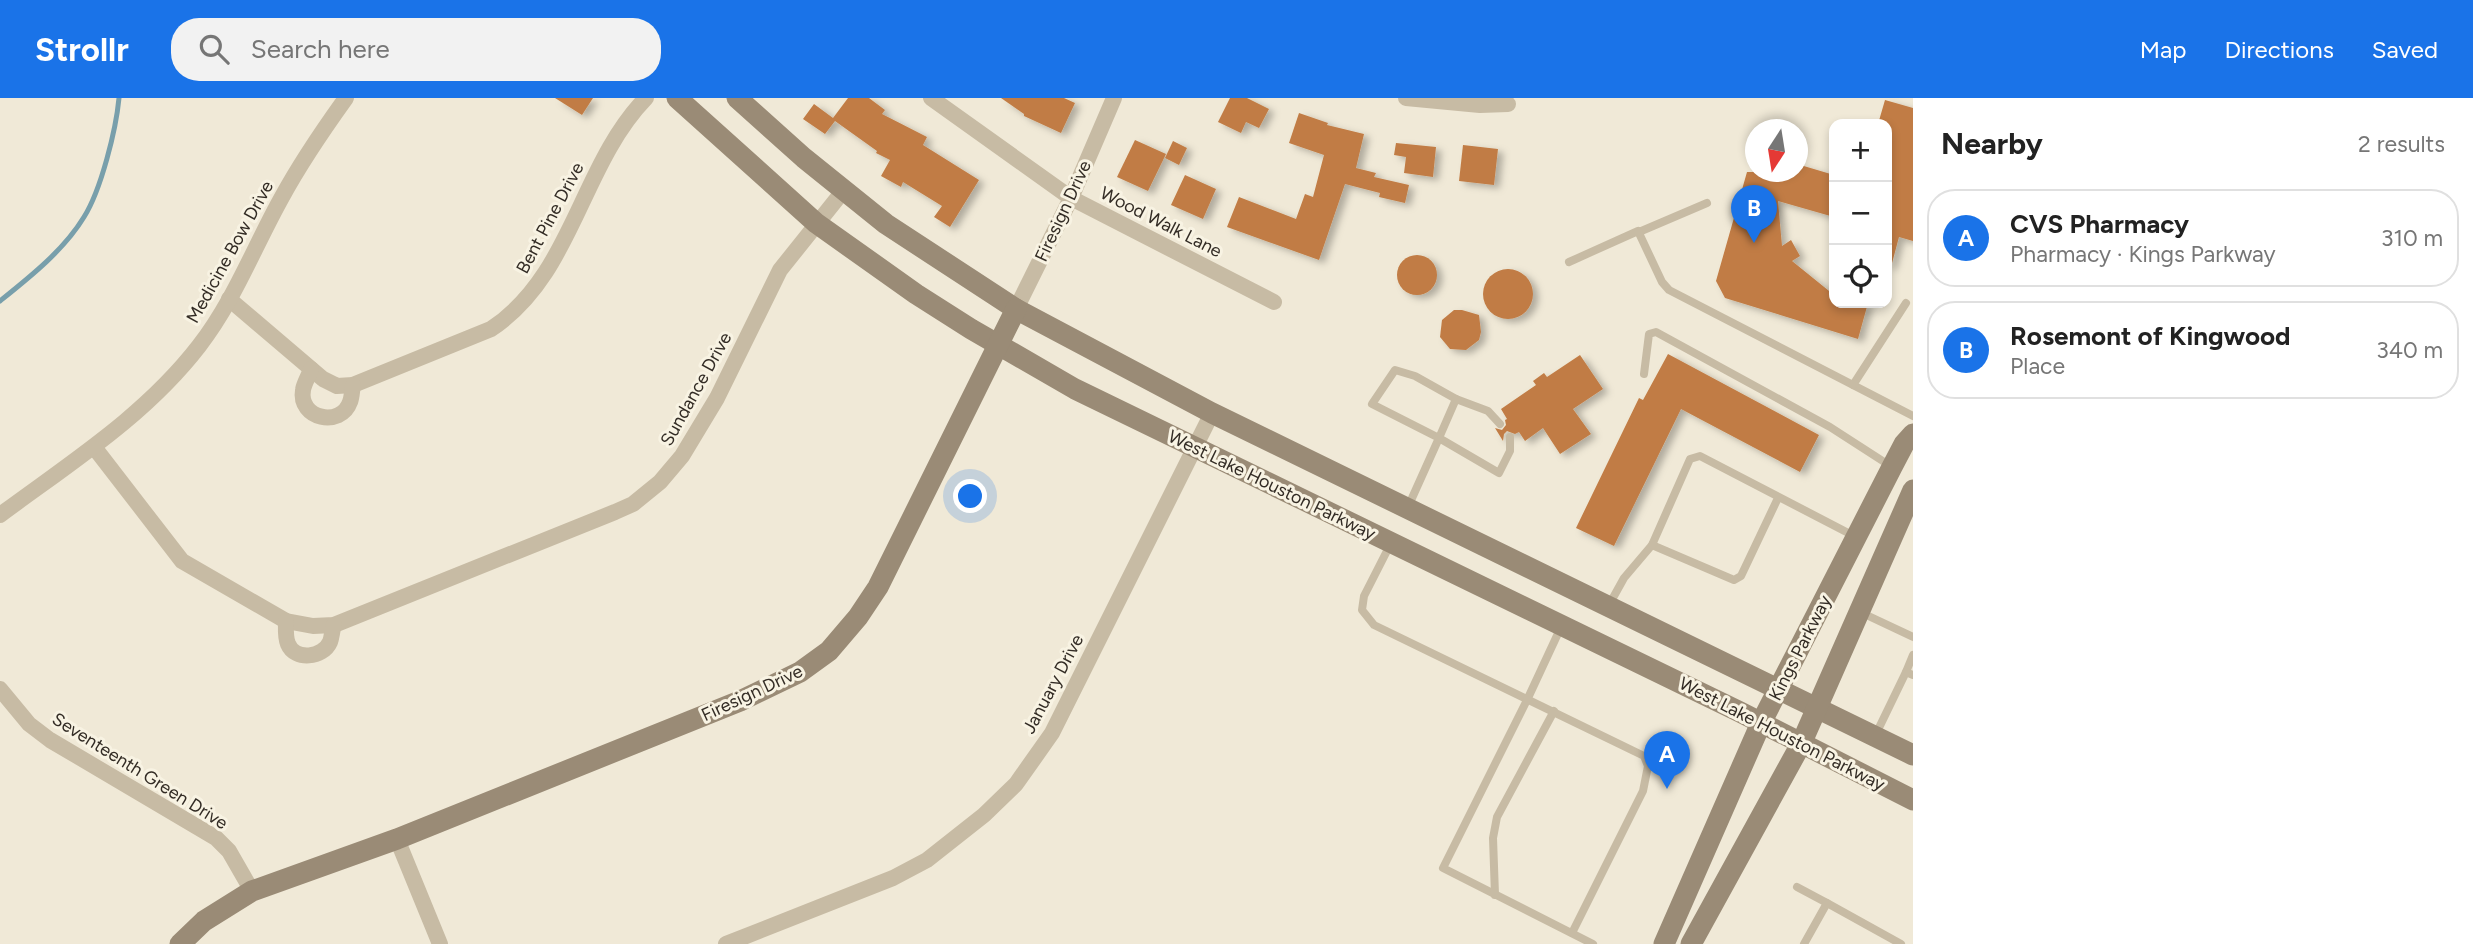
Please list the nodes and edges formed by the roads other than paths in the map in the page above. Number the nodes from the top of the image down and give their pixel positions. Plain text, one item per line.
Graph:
1 (346, 98) edge
2 (646, 98) edge
3 (677, 98) edge
4 (737, 98) edge
5 (931, 98) edge
6 (1114, 98) edge
7 (1406, 98) edge
8 (1508, 104) dead end
9 (844, 190) junction
10 (1071, 198) junction
11 (1707, 203) dead end
12 (816, 223) junction
13 (1639, 232) junction
14 (1569, 262) dead end
15 (229, 299) junction
16 (1274, 302) dead end
17 (1906, 303) dead end
18 (1016, 309) junction
19 (997, 346) junction
20 (311, 369) junction
21 (1644, 374) dead end
22 (353, 385) junction
23 (1853, 385) junction
24 (1457, 399) junction
25 (1212, 412) junction
26 (1913, 416) edge
27 (1500, 424) dead end
28 (1913, 434) edge
29 (1510, 437) dead end
30 (1439, 438) junction
31 (94, 447) junction
32 (1194, 448) junction
33 (1892, 467) junction
34 (1913, 490) edge
35 (1778, 498) junction
36 (1408, 508) junction
37 (0, 515) edge
38 (1856, 537) junction
39 (1392, 542) junction
40 (1652, 545) junction
41 (1609, 606) junction
42 (1860, 612) junction
43 (286, 621) junction
44 (334, 625) junction
45 (1561, 626) junction
46 (1913, 637) edge
47 (1913, 655) edge
48 (1909, 673) edge
49 (0, 689) edge
50 (1779, 690) junction
51 (1528, 698) junction
52 (1819, 709) junction
53 (1554, 711) junction
54 (1761, 723) junction
55 (1875, 736) junction
56 (1801, 744) junction
57 (1913, 755) edge
58 (1913, 800) edge
59 (397, 839) junction
60 (1797, 887) dead end
61 (253, 891) junction
62 (1495, 895) junction
63 (1827, 903) junction
64 (1572, 933) junction
65 (180, 944) edge
66 (440, 944) edge
67 (726, 944) edge
68 (1593, 944) edge
69 (1664, 944) edge
70 (1691, 944) edge
71 (1804, 944) edge
72 (1901, 944) edge

1 - 15 street, Medicine Bow Drive
2 - 22 street, Bent Pine Drive
3 - 12 main road, West Lake Houston Parkway
4 - 9 main road, West Lake Houston Parkway
5 - 10 street, Wood Walk Lane
6 - 10 street, Firesign Drive
7 - 8 street
9 - 12 street, Sundance Drive
9 - 18 main road, West Lake Houston Parkway
10 - 16 street, Wood Walk Lane
10 - 18 street, Firesign Drive
11 - 13 lane
12 - 19 main road, West Lake Houston Parkway
12 - 44 street, Sundance Drive
13 - 14 lane
13 - 23 lane
15 - 20 street
15 - 31 street, Medicine Bow Drive
17 - 23 lane
18 - 19 main road, Firesign Drive
18 - 25 main road, West Lake Houston Parkway
19 - 32 main road, West Lake Houston Parkway
19 - 59 main road, Firesign Drive
20 - 22 street
20 - 22 street
21 - 33 lane
23 - 26 lane
24 - 27 lane
24 - 30 lane
24 - 30 lane
25 - 32 street, January Drive
25 - 36 main road, West Lake Houston Parkway
28 - 33 main road, Kings Parkway
29 - 30 lane
30 - 36 lane
31 - 37 street, Medicine Bow Drive
31 - 43 street, Sundance Drive
32 - 39 main road, West Lake Houston Parkway
32 - 67 street, January Drive
33 - 38 main road, Kings Parkway
34 - 42 main road
35 - 38 lane
35 - 40 lane
35 - 40 lane
36 - 39 main road
36 - 41 main road, West Lake Houston Parkway
38 - 50 main road, Kings Parkway
39 - 45 main road, West Lake Houston Parkway
39 - 51 lane
40 - 41 lane
41 - 50 main road, West Lake Houston Parkway
42 - 46 lane
42 - 52 main road
43 - 44 street, Sundance Drive
43 - 44 street
45 - 51 lane
45 - 54 main road, West Lake Houston Parkway
47 - 48 lane
48 - 55 lane
49 - 61 street, Seventeenth Green Drive
50 - 52 main road, West Lake Houston Parkway
50 - 54 main road, Kings Parkway
51 - 53 lane
51 - 62 lane
52 - 55 main road, West Lake Houston Parkway
52 - 56 main road
53 - 62 lane
53 - 64 lane
54 - 56 main road, West Lake Houston Parkway
54 - 69 main road, Kings Parkway
55 - 57 main road, West Lake Houston Parkway
56 - 58 main road, West Lake Houston Parkway
56 - 70 main road
59 - 61 main road, Firesign Drive
59 - 66 street
60 - 63 lane
61 - 65 main road, Firesign Drive
62 - 64 lane
63 - 71 lane
63 - 72 lane
64 - 68 lane

